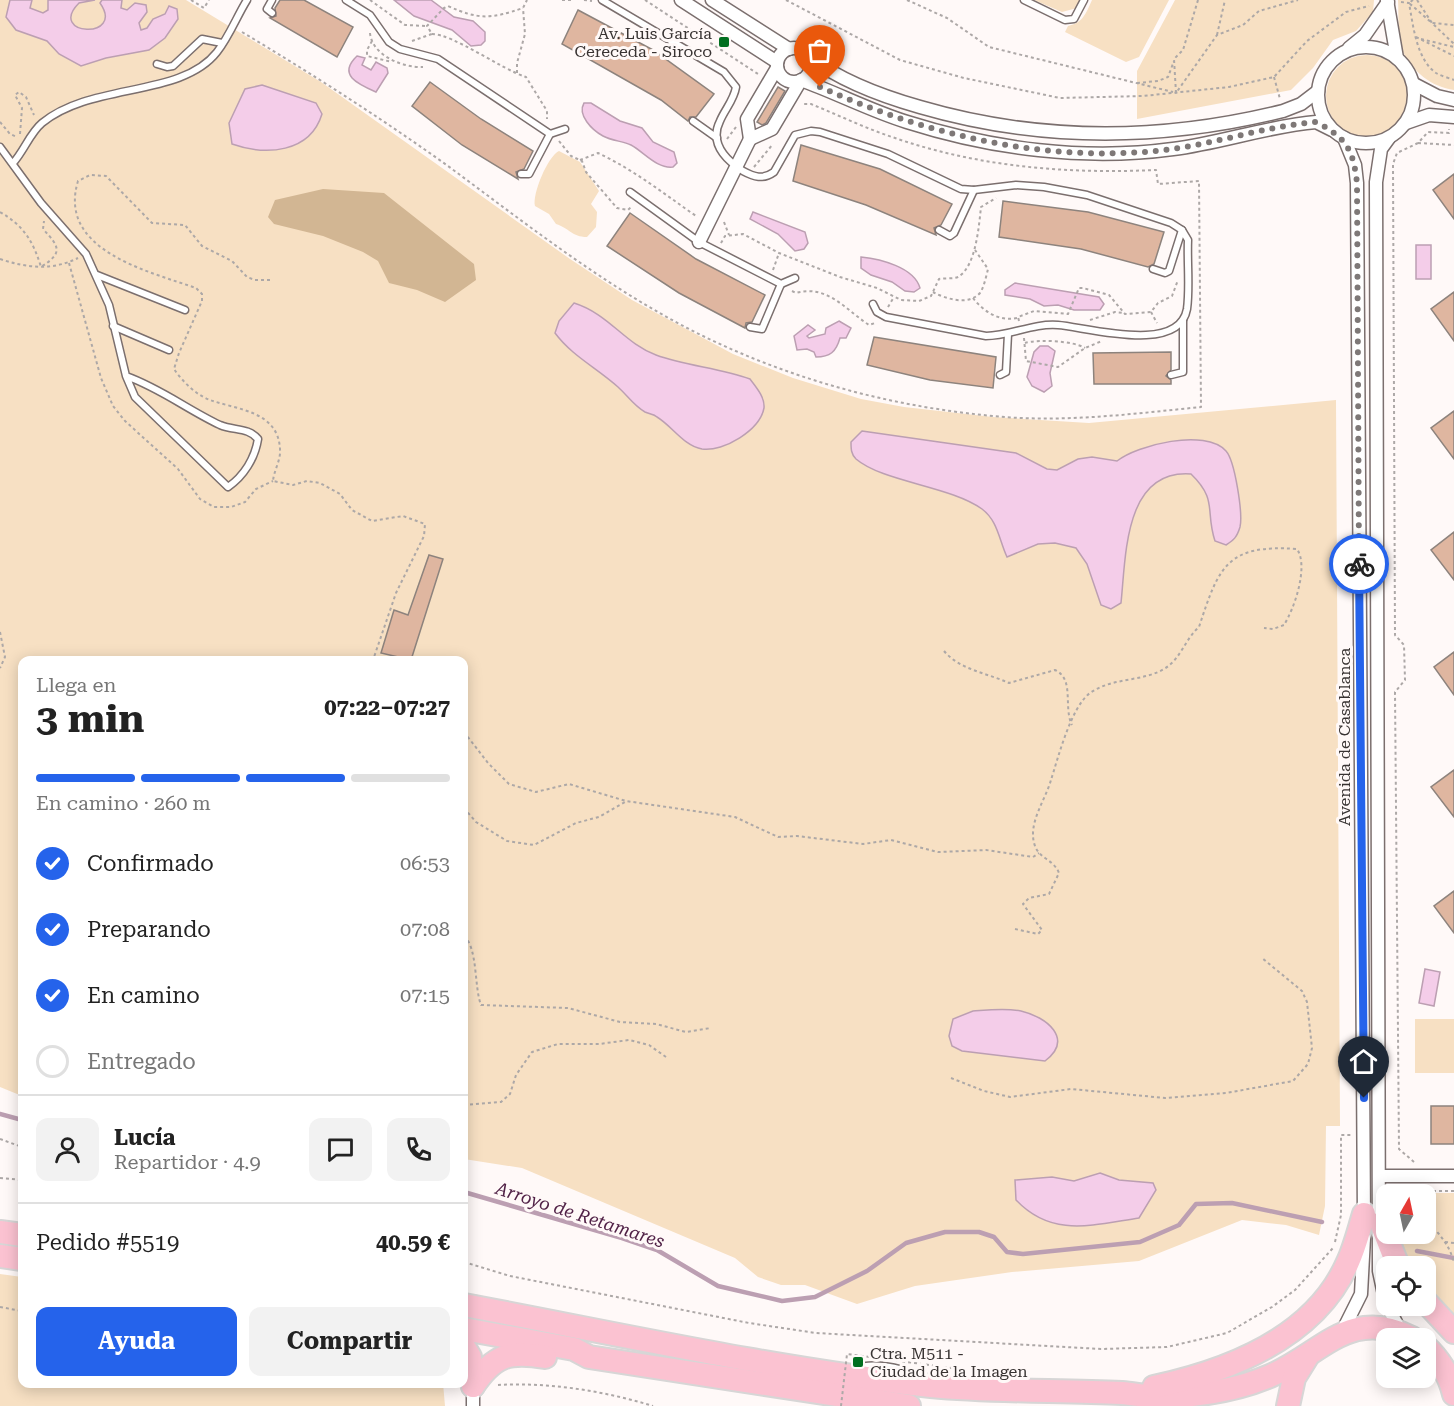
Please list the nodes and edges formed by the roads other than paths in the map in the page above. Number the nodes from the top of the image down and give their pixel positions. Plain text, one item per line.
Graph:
1 (247, 0) edge
2 (272, 0) edge
3 (346, 0) edge
4 (602, 0) edge
5 (681, 0) edge
6 (712, 0) edge
7 (1024, 0) edge
8 (1084, 0) edge
9 (1387, 1) edge
10 (272, 13) dead end
11 (222, 43) junction
12 (789, 49) junction
13 (1343, 52) junction
14 (809, 57) junction
15 (1397, 58) junction
16 (157, 64) dead end
17 (777, 65) junction
18 (801, 80) junction
19 (1413, 84) junction
20 (1318, 91) junction
21 (1454, 100) edge
22 (1453, 116) edge
23 (693, 121) dead end
24 (1406, 123) junction
25 (565, 129) dead end
26 (1332, 130) junction
27 (554, 133) junction
28 (718, 138) junction
29 (1344, 138) junction
30 (1389, 138) junction
31 (750, 139) junction
32 (0, 147) edge
33 (13, 163) junction
34 (736, 166) junction
35 (521, 174) dead end
36 (974, 190) junction
37 (630, 192) dead end
38 (939, 230) dead end
39 (1182, 230) junction
40 (699, 242) junction
41 (1153, 269) dead end
42 (97, 275) junction
43 (795, 278) dead end
44 (781, 284) junction
45 (873, 304) dead end
46 (185, 310) dead end
47 (1183, 320) junction
48 (113, 326) junction
49 (750, 327) dead end
50 (1008, 334) junction
51 (169, 350) dead end
52 (1000, 375) dead end
53 (1171, 375) dead end
54 (126, 376) junction
55 (1381, 1176) junction
56 (1454, 1176) edge
57 (1372, 1219) junction
58 (0, 1232) edge
59 (18, 1234) edge
60 (0, 1256) edge
61 (1377, 1256) edge
62 (1392, 1256) edge
63 (18, 1258) edge
64 (468, 1306) edge
65 (1436, 1313) edge
66 (1376, 1328) edge
67 (468, 1330) edge
68 (1342, 1332) junction
69 (1454, 1332) edge
70 (468, 1354) edge
71 (1436, 1356) edge
72 (589, 1357) junction
73 (1307, 1357) junction
74 (1453, 1384) edge
75 (1123, 1393) junction
76 (473, 1396) edge
77 (909, 1406) edge
78 (1288, 1406) edge

1 - 11 lane
2 - 10 lane
3 - 27 lane
4 - 28 lane
5 - 17 street
6 - 12 street
7 - 8 lane
9 - 13 street
9 - 15 street
11 - 16 lane
11 - 33 lane
12 - 14 street
12 - 17 street
13 - 15 street
13 - 20 street
14 - 18 street
14 - 20 street
15 - 19 street
17 - 18 street
17 - 31 street
18 - 26 street
18 - 31 street
19 - 21 street
19 - 24 street
20 - 26 street
22 - 24 street
23 - 28 lane
24 - 30 street
25 - 27 lane
26 - 29 street
27 - 35 lane
28 - 34 lane
29 - 30 street
29 - 57 street, Avenida de Casablanca
30 - 55 street, Avenida de Casablanca
31 - 34 street
32 - 33 lane
33 - 42 lane
34 - 36 lane
34 - 40 street
36 - 38 lane
36 - 39 lane
37 - 40 lane
39 - 41 lane
39 - 47 lane
40 - 44 lane
42 - 46 lane
42 - 48 lane
43 - 44 lane
44 - 49 lane
45 - 50 lane
47 - 50 lane
47 - 53 lane
48 - 51 lane
48 - 54 lane
50 - 52 lane
54 - 54 lane
55 - 56 street
55 - 57 street, Avenida de Casablanca
57 - 61 street, Avenida de Casablanca
57 - 62 highway
57 - 68 street, Avenida de Casablanca
57 - 75 highway
58 - 59 highway
60 - 63 highway
64 - 75 highway
65 - 69 highway
66 - 68 highway
67 - 72 highway
68 - 73 highway
70 - 76 highway
71 - 74 highway
72 - 76 highway
72 - 77 highway
73 - 75 highway
73 - 78 highway

